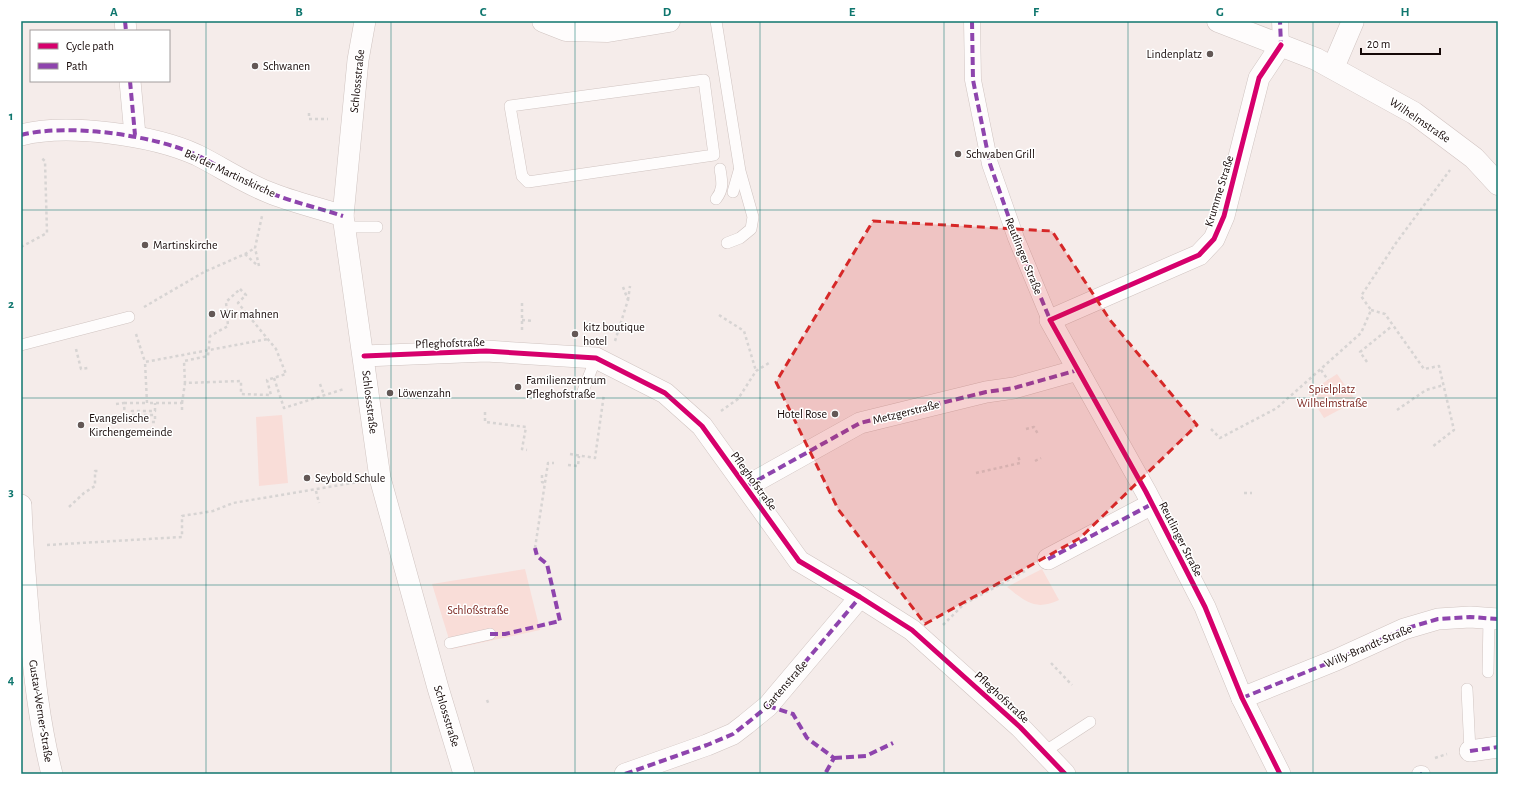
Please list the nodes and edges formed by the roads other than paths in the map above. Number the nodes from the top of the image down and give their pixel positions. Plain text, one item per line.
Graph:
1 (365, 21) edge
2 (543, 21) edge
3 (669, 21) edge
4 (716, 21) edge
5 (972, 21) edge
6 (1218, 21) edge
7 (1280, 21) edge
8 (1353, 21) edge
9 (1281, 45) junction
10 (1333, 68) junction
11 (130, 82) edge
12 (21, 135) edge
13 (135, 135) junction
14 (720, 169) dead end
15 (740, 171) junction
16 (528, 182) joint
17 (1498, 184) edge
18 (733, 192) dead end
19 (716, 199) dead end
20 (344, 221) junction
21 (377, 227) dead end
22 (727, 243) dead end
23 (129, 316) road end
24 (1050, 320) junction
25 (21, 345) edge
26 (364, 356) junction
27 (602, 361) junction
28 (1078, 370) junction
29 (583, 391) dead end
30 (747, 486) junction
31 (1152, 504) junction
32 (21, 505) edge
33 (22, 547) edge
34 (1048, 558) road end
35 (860, 597) junction
36 (1493, 618) edge
37 (490, 634) dead end
38 (450, 643) dead end
39 (1488, 672) dead end
40 (1467, 689) dead end
41 (1242, 698) junction
42 (1090, 722) dead end
43 (1498, 747) edge
44 (1470, 751) joint
45 (1044, 752) junction
46 (52, 774) edge
47 (464, 774) edge
48 (625, 774) edge
49 (1065, 774) edge
50 (1280, 774) edge

1 - 20 street, Schlossstraße
2 - 3 main road
4 - 15 lane
5 - 24 street, Reutlinger Straße
6 - 9 main road
7 - 9 street
8 - 10 main road
9 - 10 main road, Wilhelmstraße
9 - 24 street, Krumme Straße
10 - 17 main road, Wilhelmstraße
11 - 13 street
12 - 13 street, Bei der Martinskirche
13 - 20 street, Bei der Martinskirche
14 - 19 lane
15 - 18 lane
15 - 22 lane
16 - 16 lane
20 - 21 lane
20 - 26 street, Schlossstraße
23 - 25 lane
24 - 28 street, Reutlinger Straße
26 - 27 street, Pfleghofstraße
26 - 47 street, Schlossstraße
27 - 29 lane
27 - 30 street, Pfleghofstraße
28 - 30 street, Metzgerstraße
28 - 31 street, Reutlinger Straße
30 - 35 street, Pfleghofstraße
31 - 34 street
31 - 41 street, Reutlinger Straße
32 - 33 street, Gustav-Werner-Straße
33 - 46 street, Gustav-Werner-Straße
35 - 45 street, Pfleghofstraße
35 - 48 street, Gartenstraße
36 - 39 lane
36 - 41 street, Willy-Brandt-Straße
37 - 38 lane
40 - 44 lane
41 - 50 street, Reutlinger Straße
42 - 45 lane
43 - 44 street
45 - 49 street, Pfleghofstraße

